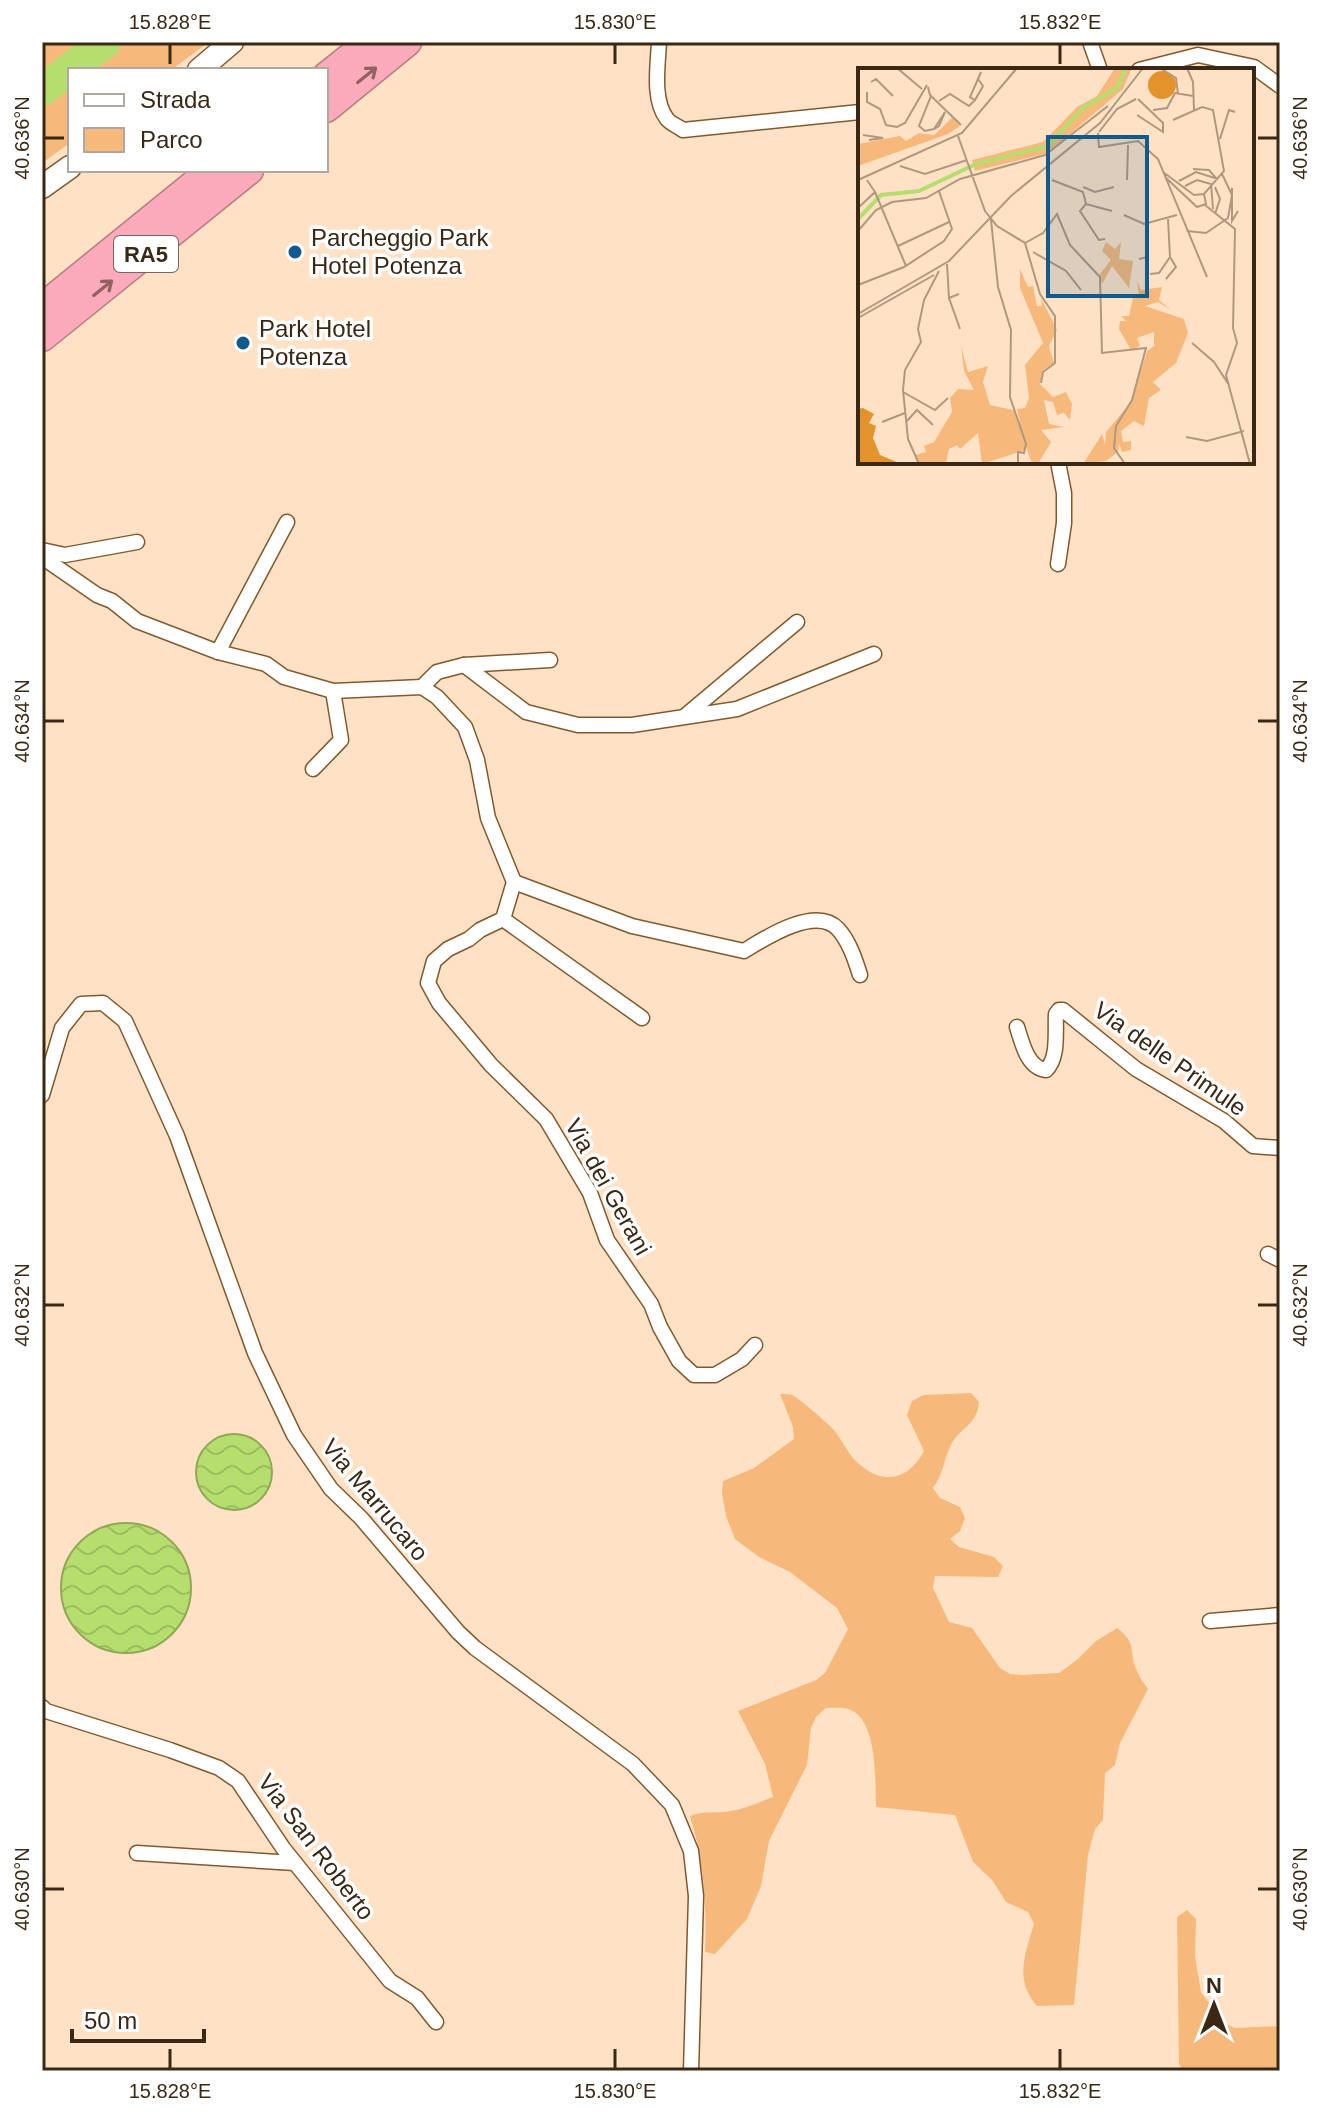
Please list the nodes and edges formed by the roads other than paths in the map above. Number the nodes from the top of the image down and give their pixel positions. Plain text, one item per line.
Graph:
1 (232, 42) edge
2 (370, 42) edge
3 (407, 42) edge
4 (659, 42) edge
5 (1090, 42) edge
6 (201, 68) edge
7 (1099, 68) edge
8 (1147, 68) edge
9 (328, 75) edge
10 (1280, 86) edge
11 (328, 106) edge
12 (858, 112) edge
13 (68, 168) edge
14 (210, 172) edge
15 (247, 172) edge
16 (42, 187) edge
17 (42, 308) edge
18 (42, 337) edge
19 (1058, 464) edge
20 (287, 522) dead end
21 (137, 542) dead end
22 (42, 550) edge
23 (42, 557) edge
24 (1058, 564) dead end
25 (797, 622) dead end
26 (218, 652) junction
27 (874, 654) dead end
28 (550, 660) dead end
29 (464, 665) junction
30 (422, 687) junction
31 (333, 691) junction
32 (684, 716) junction
33 (313, 769) dead end
34 (514, 882) junction
35 (503, 919) junction
36 (860, 975) dead end
37 (642, 1018) dead end
38 (1017, 1027) dead end
39 (42, 1095) edge
40 (1280, 1148) edge
41 (755, 1345) dead end
42 (1280, 1615) edge
43 (1210, 1621) dead end
44 (42, 1707) edge
45 (137, 1853) dead end
46 (295, 1863) junction
47 (436, 2022) dead end
48 (691, 2071) edge

1 - 6 street
2 - 9 highway
11 -> 3 highway
4 - 12 street
5 - 7 street
8 - 10 street
13 - 16 street
14 - 17 highway, RA5
18 -> 15 highway, RA5
19 - 24 street
20 - 26 street
21 - 22 street
23 - 26 street
25 - 32 street
26 - 31 street
27 - 32 street
28 - 29 street
29 - 30 street
29 - 32 street
30 - 31 street
30 - 34 street
31 - 33 street
34 - 35 street
34 - 36 street
35 - 37 street
35 - 41 street, Via dei Gerani
38 - 40 street, Via delle Primule
39 - 48 street, Via Marrucaro
42 - 43 street
44 - 46 street, Via San Roberto
45 - 46 street
46 - 47 street, Via San Roberto

